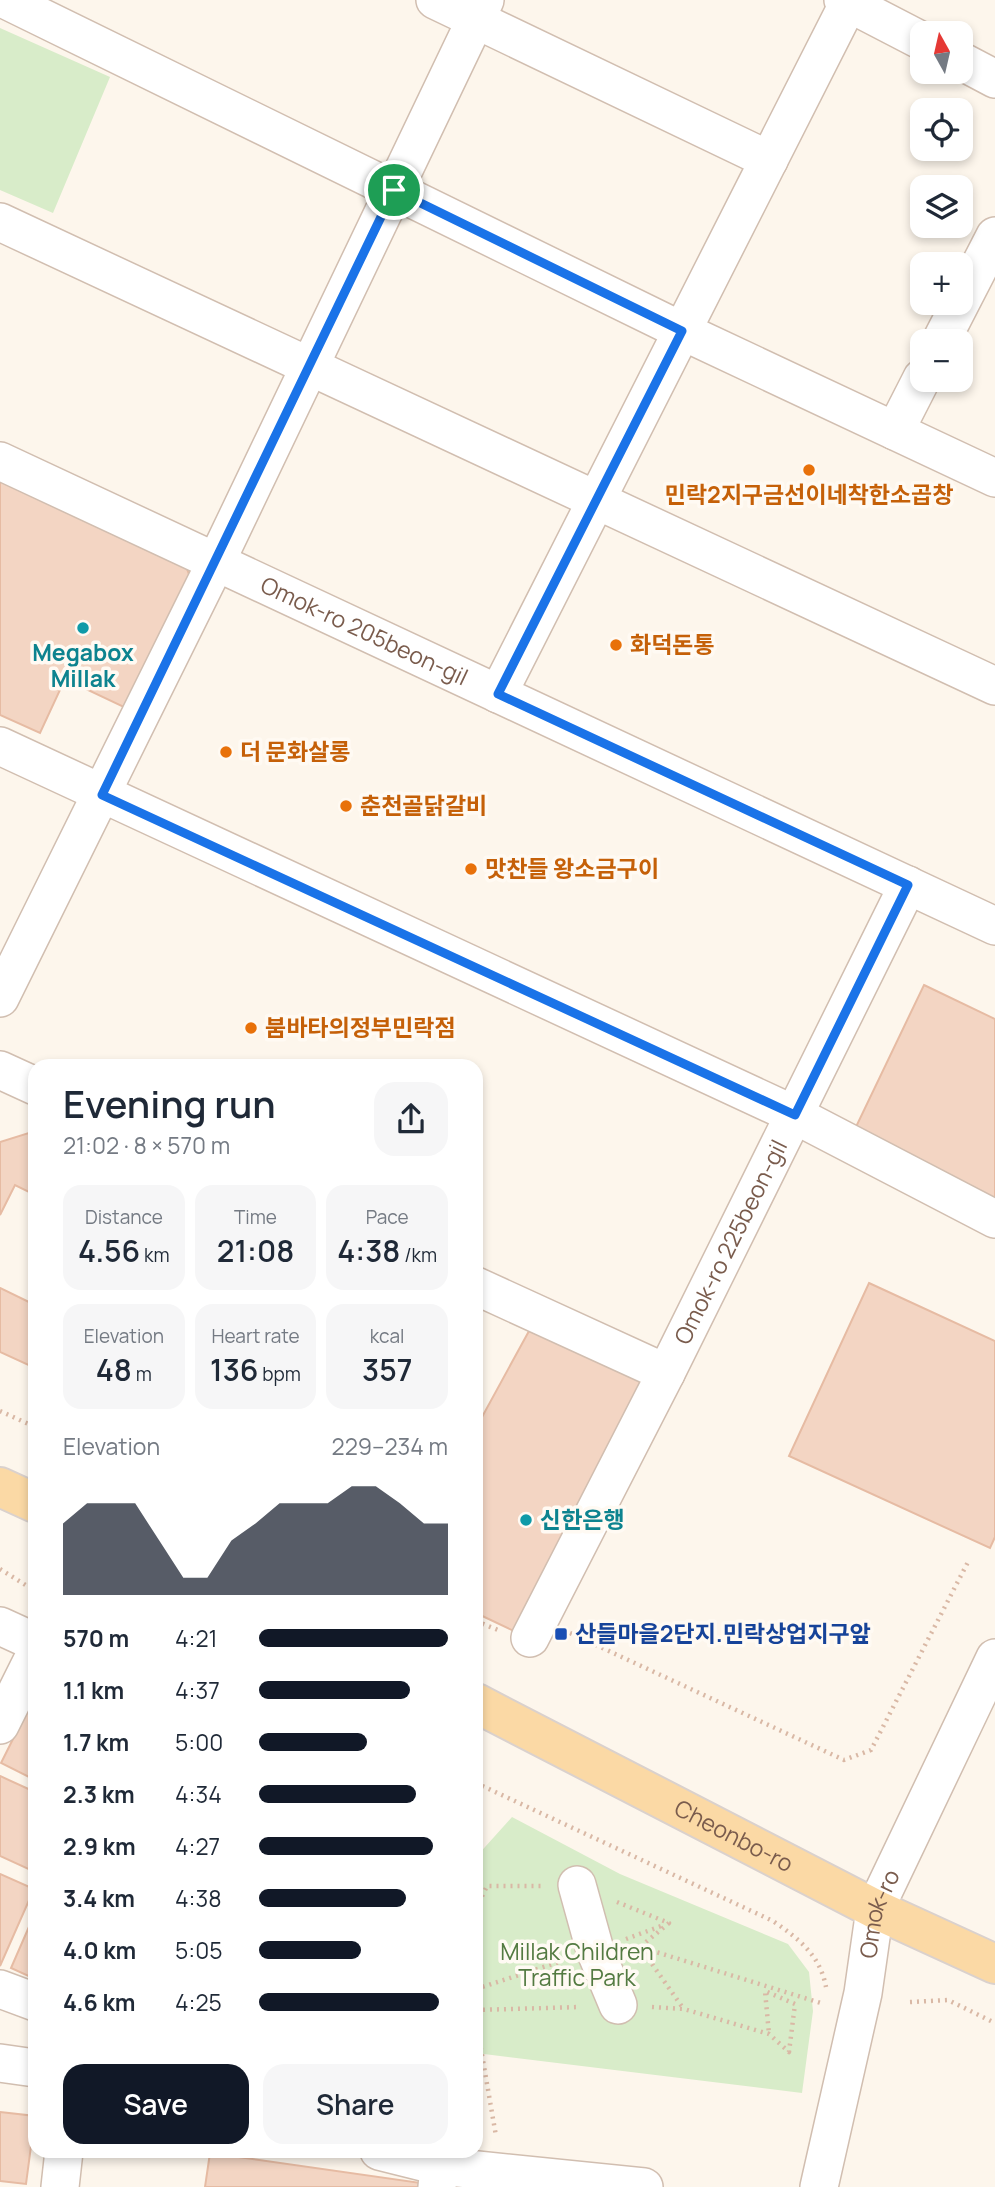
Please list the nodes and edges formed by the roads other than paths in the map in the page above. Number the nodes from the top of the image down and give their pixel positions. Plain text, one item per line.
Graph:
1 (6, 0) edge
2 (435, 0) edge
3 (848, 1) edge
4 (481, 10) edge
5 (910, 35) edge
6 (973, 67) edge
7 (995, 79) edge
8 (769, 160) junction
9 (394, 190) junction
10 (0, 222) edge
11 (995, 236) edge
12 (947, 329) edge
13 (682, 331) junction
14 (309, 366) junction
15 (915, 392) edge
16 (895, 431) junction
17 (0, 461) edge
18 (995, 478) edge
19 (595, 500) junction
20 (216, 562) junction
21 (995, 686) edge
22 (498, 694) junction
23 (0, 746) edge
24 (102, 795) junction
25 (908, 885) junction
26 (995, 926) edge
27 (0, 998) edge
28 (0, 1070) edge
29 (28, 1083) edge
30 (795, 1115) junction
31 (995, 1219) edge
32 (483, 1289) edge
33 (666, 1373) junction
34 (0, 1487) edge
35 (28, 1500) edge
36 (0, 1626) edge
37 (530, 1638) dead end
38 (28, 1639) edge
39 (995, 1658) edge
40 (28, 1669) edge
41 (483, 1707) edge
42 (0, 1725) edge
43 (577, 1885) road end
44 (875, 1909) junction
45 (995, 1964) edge
46 (0, 1989) edge
47 (28, 1999) edge
48 (618, 2006) dead end
49 (0, 2063) edge
50 (28, 2067) edge
51 (63, 2158) edge
52 (396, 2158) edge
53 (438, 2176) edge
54 (60, 2187) edge
55 (644, 2187) edge
56 (819, 2187) edge

1 - 9 street
2 - 4 street
3 - 5 street
3 - 8 street
4 - 8 street
4 - 9 street
6 - 7 street
8 - 13 street
9 - 13 street
9 - 14 street
10 - 14 street
11 - 12 street
13 - 16 street
13 - 19 street
14 - 19 street
14 - 20 street
15 - 16 street
16 - 18 street
17 - 20 street, Omok-ro 205beon-gil
19 - 21 street
19 - 22 street
20 - 22 street, Omok-ro 205beon-gil
20 - 24 street
22 - 25 street, Omok-ro 205beon-gil
23 - 24 street
24 - 27 street
24 - 30 street
25 - 26 street, Omok-ro 205beon-gil
25 - 30 street, Omok-ro 225beon-gil
28 - 29 street
30 - 31 street
30 - 33 street, Omok-ro 225beon-gil
32 - 33 street, Omok-ro 225beon-gil
33 - 37 street
34 - 35 main road
36 - 38 street
39 - 44 street, Omok-ro
40 - 42 street
41 - 44 main road, Cheonbo-ro
43 - 48 street
44 - 45 main road, Cheonbo-ro
44 - 56 street, Omok-ro
46 - 47 street
49 - 50 street
51 - 54 street
52 - 53 street
53 - 55 street

